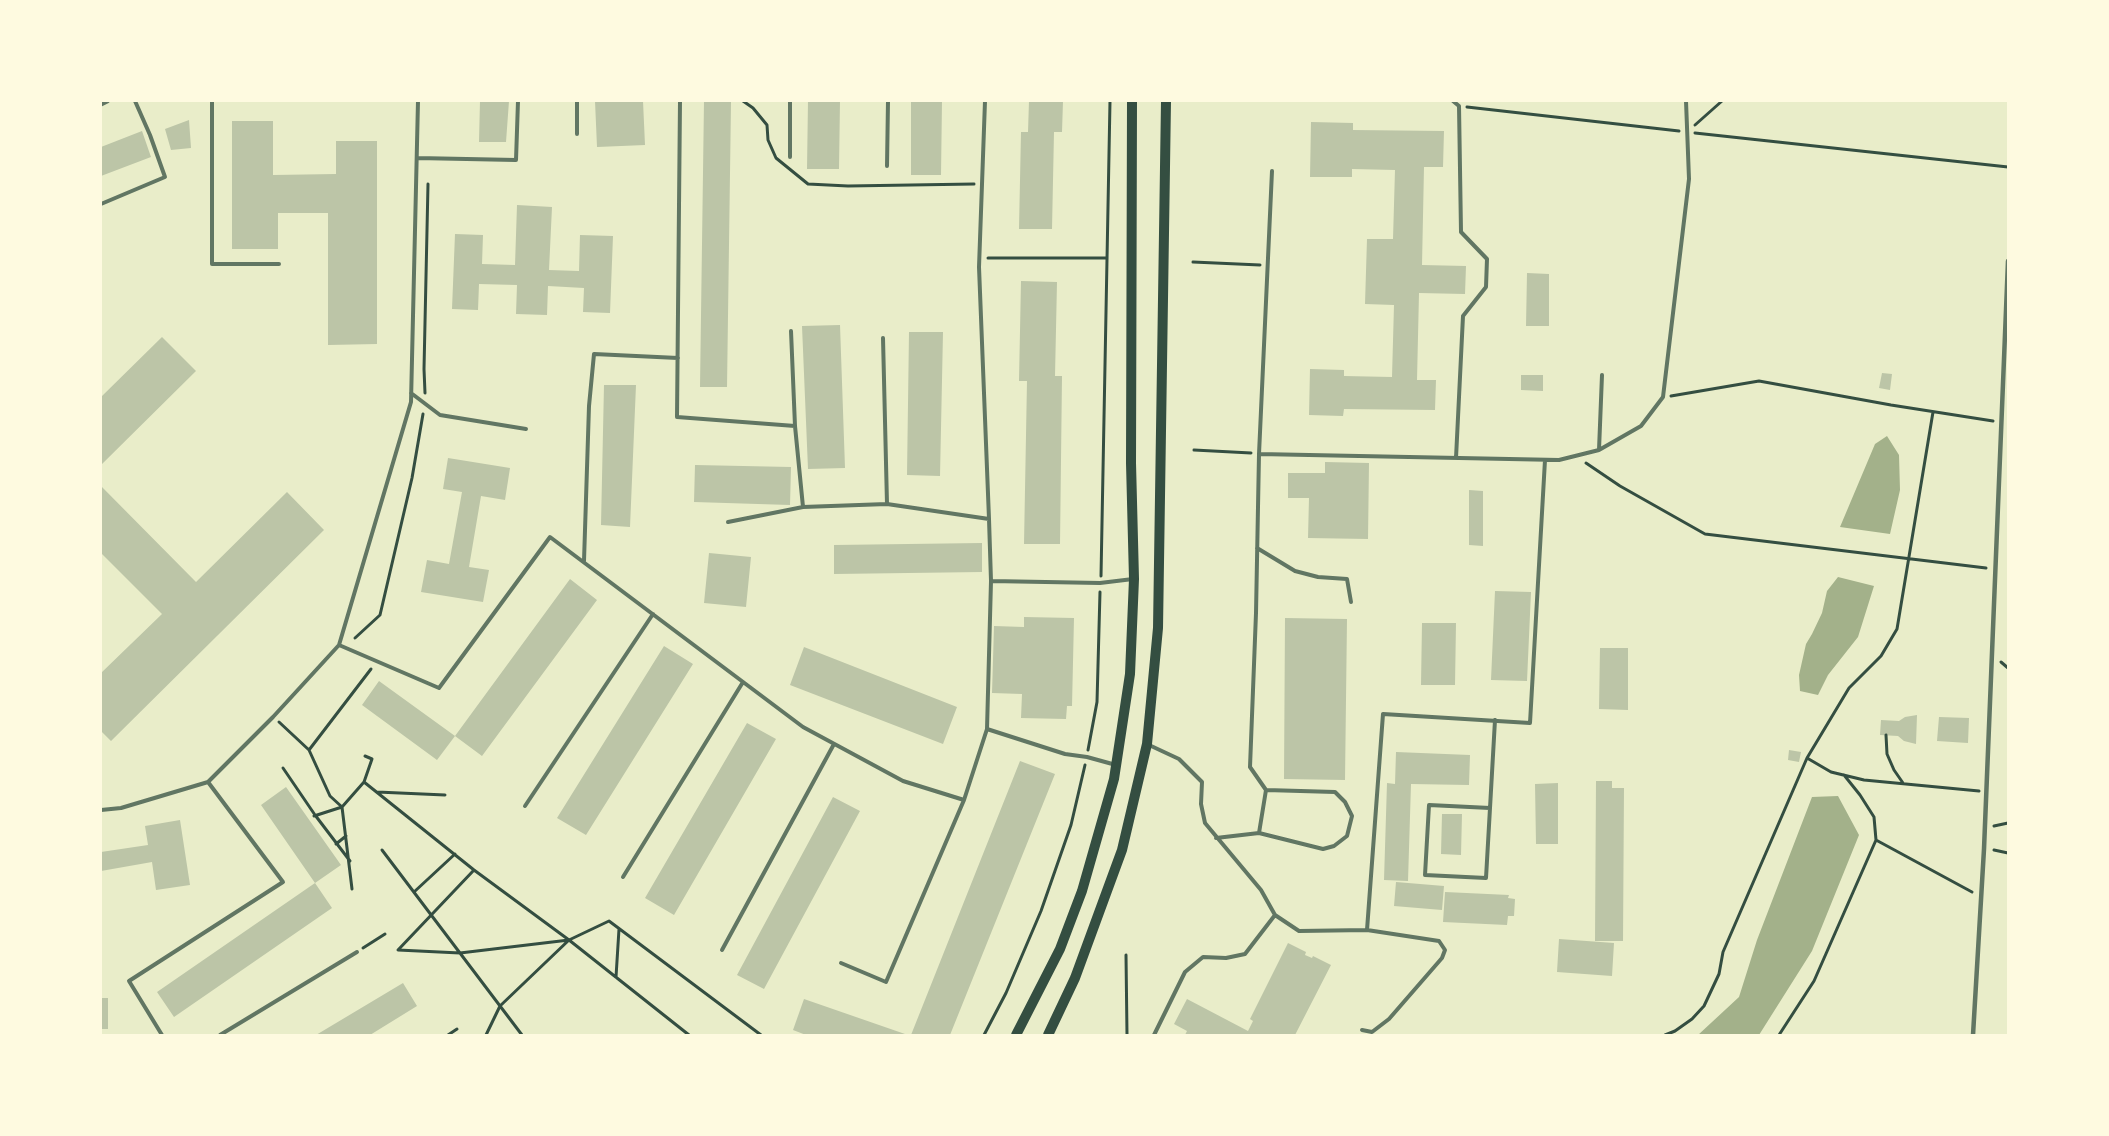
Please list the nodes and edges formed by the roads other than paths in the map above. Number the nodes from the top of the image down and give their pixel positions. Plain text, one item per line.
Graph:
1 (108, 101) edge
2 (135, 101) edge
3 (212, 101) edge
4 (418, 101) edge
5 (518, 101) edge
6 (577, 101) edge
7 (680, 101) edge
8 (790, 101) edge
9 (888, 101) edge
10 (985, 101) edge
11 (1132, 101) edge
12 (1166, 101) edge
13 (1453, 101) edge
14 (1686, 101) edge
15 (101, 104) edge
16 (577, 134) dead end
17 (416, 158) junction
18 (790, 158) dead end
19 (887, 166) dead end
20 (1272, 171) dead end
21 (101, 204) edge
22 (2008, 261) edge
23 (279, 264) dead end
24 (791, 330) dead end
25 (883, 338) dead end
26 (678, 358) junction
27 (1602, 375) dead end
28 (411, 393) junction
29 (795, 426) junction
30 (526, 429) dead end
31 (1599, 450) junction
32 (1260, 454) junction
33 (1456, 458) junction
34 (1546, 460) junction
35 (887, 504) junction
36 (803, 507) junction
37 (989, 519) junction
38 (728, 522) dead end
39 (1258, 548) junction
40 (584, 561) junction
41 (1134, 579) junction
42 (991, 580) junction
43 (1351, 602) dead end
44 (653, 614) junction
45 (339, 645) junction
46 (743, 682) junction
47 (1495, 720) junction
48 (987, 729) junction
49 (834, 744) junction
50 (1147, 744) junction
51 (1116, 765) junction
52 (208, 782) junction
53 (1266, 790) junction
54 (964, 800) junction
55 (525, 806) dead end
56 (1490, 808) junction
57 (101, 810) edge
58 (1259, 833) junction
59 (1216, 838) junction
60 (623, 877) dead end
61 (1275, 915) junction
62 (1367, 930) junction
63 (722, 950) dead end
64 (357, 952) road end
65 (841, 963) dead end
66 (1362, 1030) dead end
67 (162, 1035) edge
68 (220, 1035) edge
69 (1016, 1035) edge
70 (1048, 1035) edge
71 (1154, 1035) edge
72 (1973, 1035) edge

1 - 15 street
2 - 21 lane
3 - 23 lane
4 - 17 lane
5 - 17 lane
6 - 16 lane
7 - 26 lane
8 - 18 lane
9 - 19 lane
10 - 37 lane
11 - 41 main road
12 - 50 main road
13 - 33 lane
14 - 31 lane
17 - 28 lane
20 - 32 lane
22 - 72 street
24 - 29 lane
25 - 35 lane
26 - 29 lane
26 - 40 lane
27 - 31 lane
28 - 30 lane
28 - 45 lane
29 - 36 lane
31 - 34 lane
32 - 33 lane
32 - 39 lane
33 - 34 lane
34 - 47 lane
35 - 36 lane
35 - 37 lane
36 - 38 lane
37 - 42 lane
39 - 43 lane
39 - 53 lane
40 - 44 lane
40 - 45 lane
41 - 42 lane
41 - 51 main road
42 - 48 lane
44 - 46 lane
44 - 55 lane
45 - 52 lane
46 - 49 lane
46 - 60 lane
47 - 56 lane
47 - 62 lane
48 - 51 lane
48 - 54 lane
49 - 54 lane
49 - 63 lane
50 - 59 lane
50 - 70 main road
51 - 69 main road
52 - 57 lane
52 - 67 lane
53 - 58 lane
53 - 58 lane
54 - 65 lane
56 - 56 lane
58 - 59 lane
59 - 61 lane
61 - 62 lane
61 - 71 lane
62 - 66 lane
64 - 68 lane

